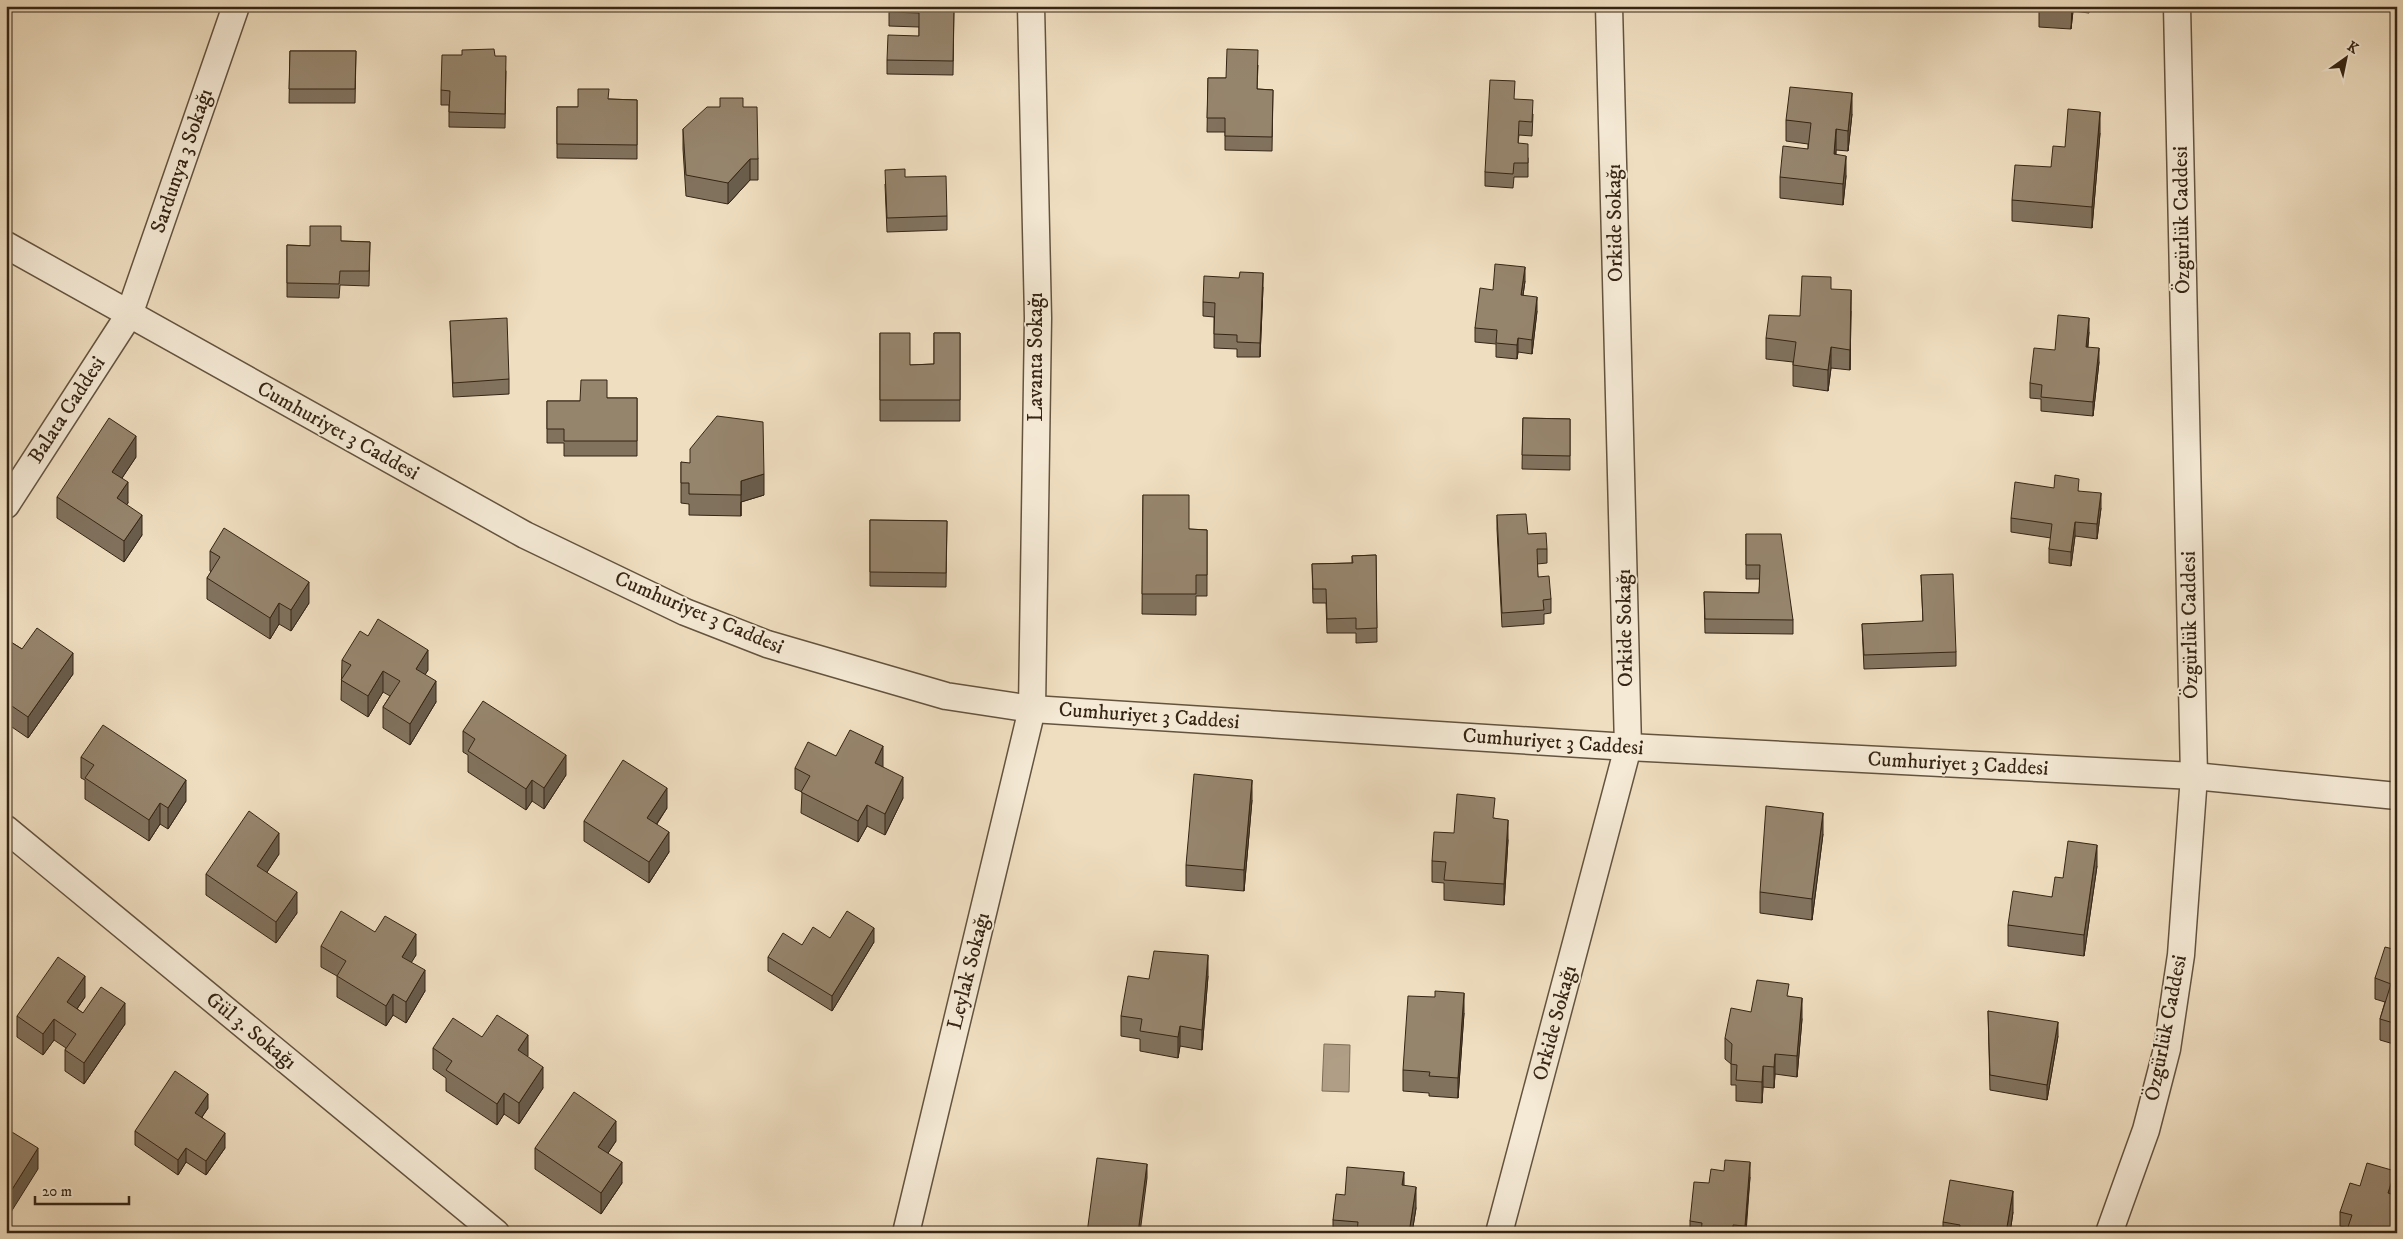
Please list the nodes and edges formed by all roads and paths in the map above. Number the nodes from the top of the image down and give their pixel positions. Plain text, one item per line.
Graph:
1 (236, 6) edge
2 (1031, 6) edge
3 (1609, 6) edge
4 (2177, 6) edge
5 (6, 245) edge
6 (128, 315) junction
7 (6, 505) edge
8 (1032, 709) junction
9 (1628, 747) junction
10 (2194, 776) junction
11 (2397, 796) edge
12 (6, 829) edge
13 (496, 1233) edge
14 (906, 1233) edge
15 (1499, 1233) edge
16 (2109, 1233) edge

1 - 6 street, Sardunya 3 Sokağı
2 - 8 street, Lavanta Sokağı
3 - 9 street, Orkide Sokağı
4 - 10 street, Özgürlük Caddesi
5 - 6 street, Cumhuriyet 3 Caddesi
6 - 7 street, Balata Caddesi
6 - 8 street, Cumhuriyet 3 Caddesi
8 - 9 street, Cumhuriyet 3 Caddesi
8 - 14 street, Leylak Sokağı
9 - 10 street, Cumhuriyet 3 Caddesi
9 - 15 street, Orkide Sokağı
10 - 11 street, Cumhuriyet 3 Caddesi
10 - 16 street, Özgürlük Caddesi
12 - 13 street, Gül 3. Sokağı

